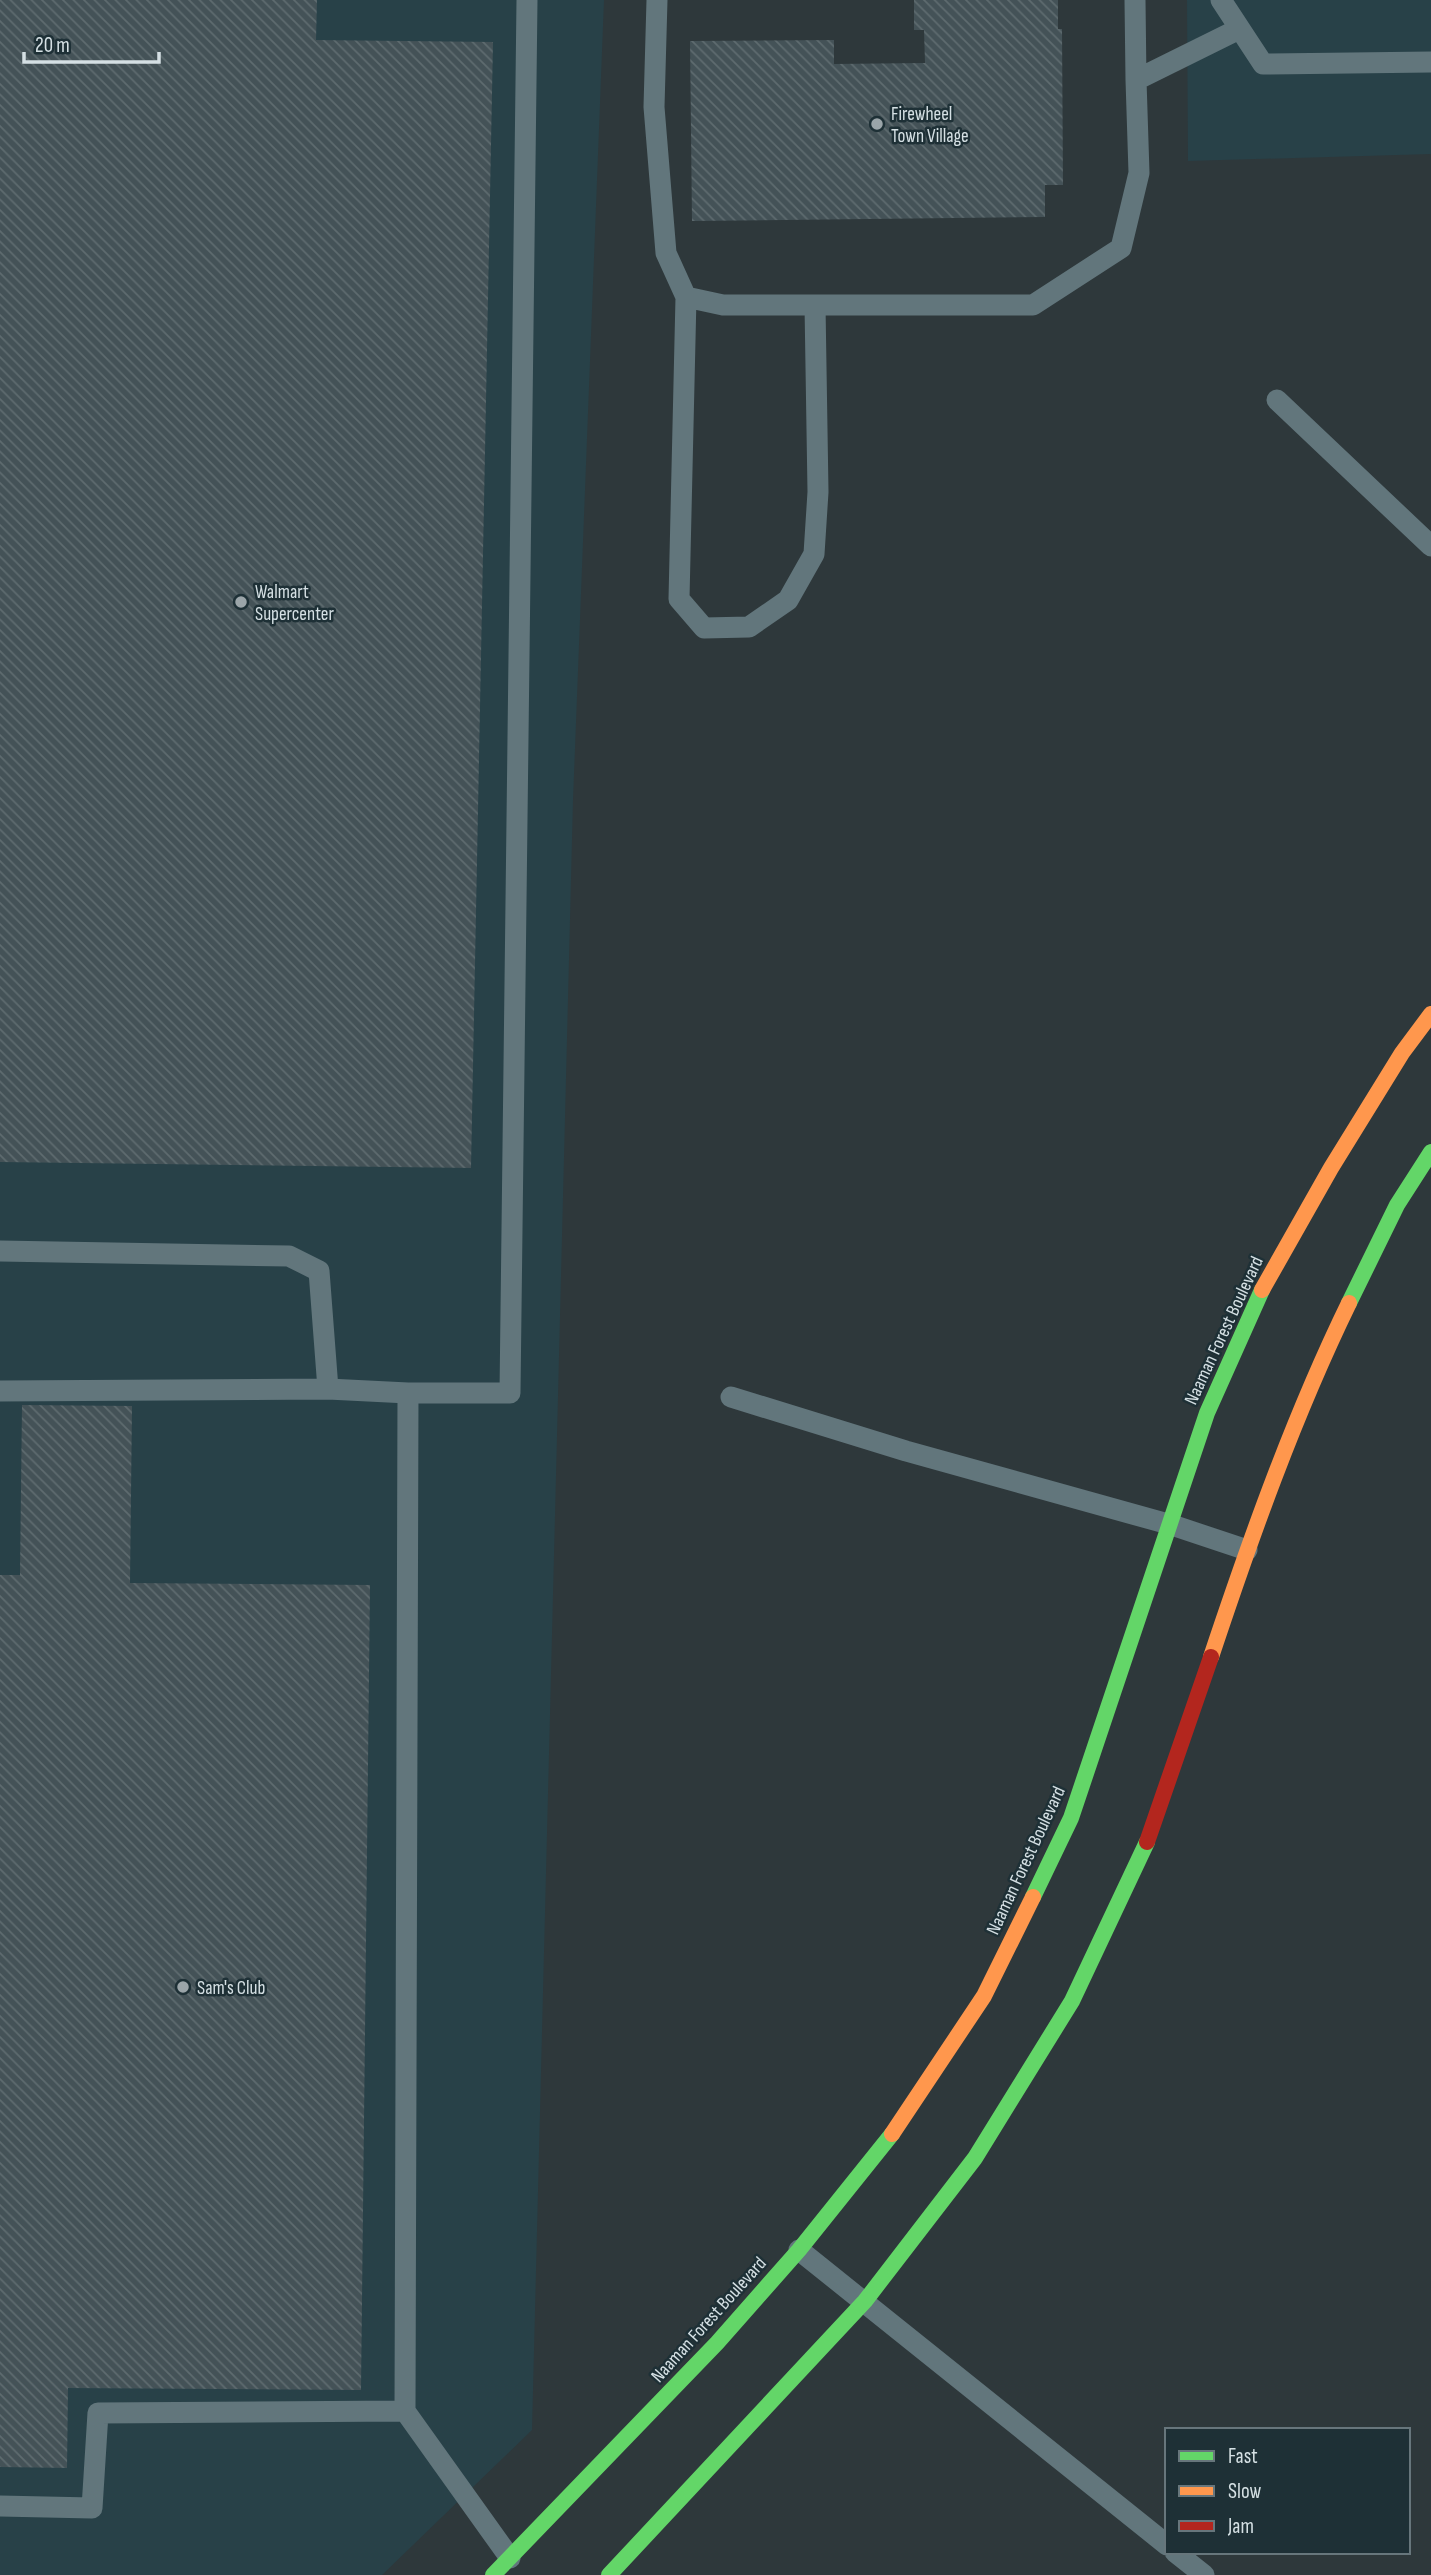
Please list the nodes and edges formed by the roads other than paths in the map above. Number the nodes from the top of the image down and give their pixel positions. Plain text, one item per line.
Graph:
1 (527, 0) edge
2 (657, 0) edge
3 (1135, 0) edge
4 (1221, 0) edge
5 (1240, 29) junction
6 (1431, 62) edge
7 (1136, 80) junction
8 (686, 297) junction
9 (814, 305) junction
10 (1277, 400) dead end
11 (1431, 547) edge
12 (1431, 1014) edge
13 (1431, 1152) edge
14 (0, 1251) edge
15 (328, 1390) junction
16 (0, 1391) edge
17 (408, 1393) junction
18 (731, 1397) dead end
19 (1172, 1525) junction
20 (1247, 1550) junction
21 (799, 2250) junction
22 (866, 2301) junction
23 (405, 2411) junction
24 (0, 2506) edge
25 (1165, 2543) edge
26 (1178, 2554) edge
27 (514, 2563) junction
28 (493, 2575) edge
29 (609, 2575) edge
30 (1204, 2575) edge

1 - 17 lane
2 - 8 lane
3 - 7 lane
4 - 5 lane
5 - 6 lane
5 - 7 lane
7 - 9 lane
8 - 9 lane
8 - 9 lane
10 - 11 lane
12 - 19 main road, Naaman Forest Boulevard
13 - 20 main road
14 - 15 lane
15 - 16 lane
15 - 17 lane
17 - 23 lane
18 - 19 lane
19 - 20 lane
19 - 21 main road, Naaman Forest Boulevard
20 - 22 main road
21 - 22 lane
21 - 27 main road, Naaman Forest Boulevard
22 - 25 lane
22 - 29 main road
23 - 24 lane
23 - 27 lane
26 - 30 lane
27 - 28 main road, Naaman Forest Boulevard

